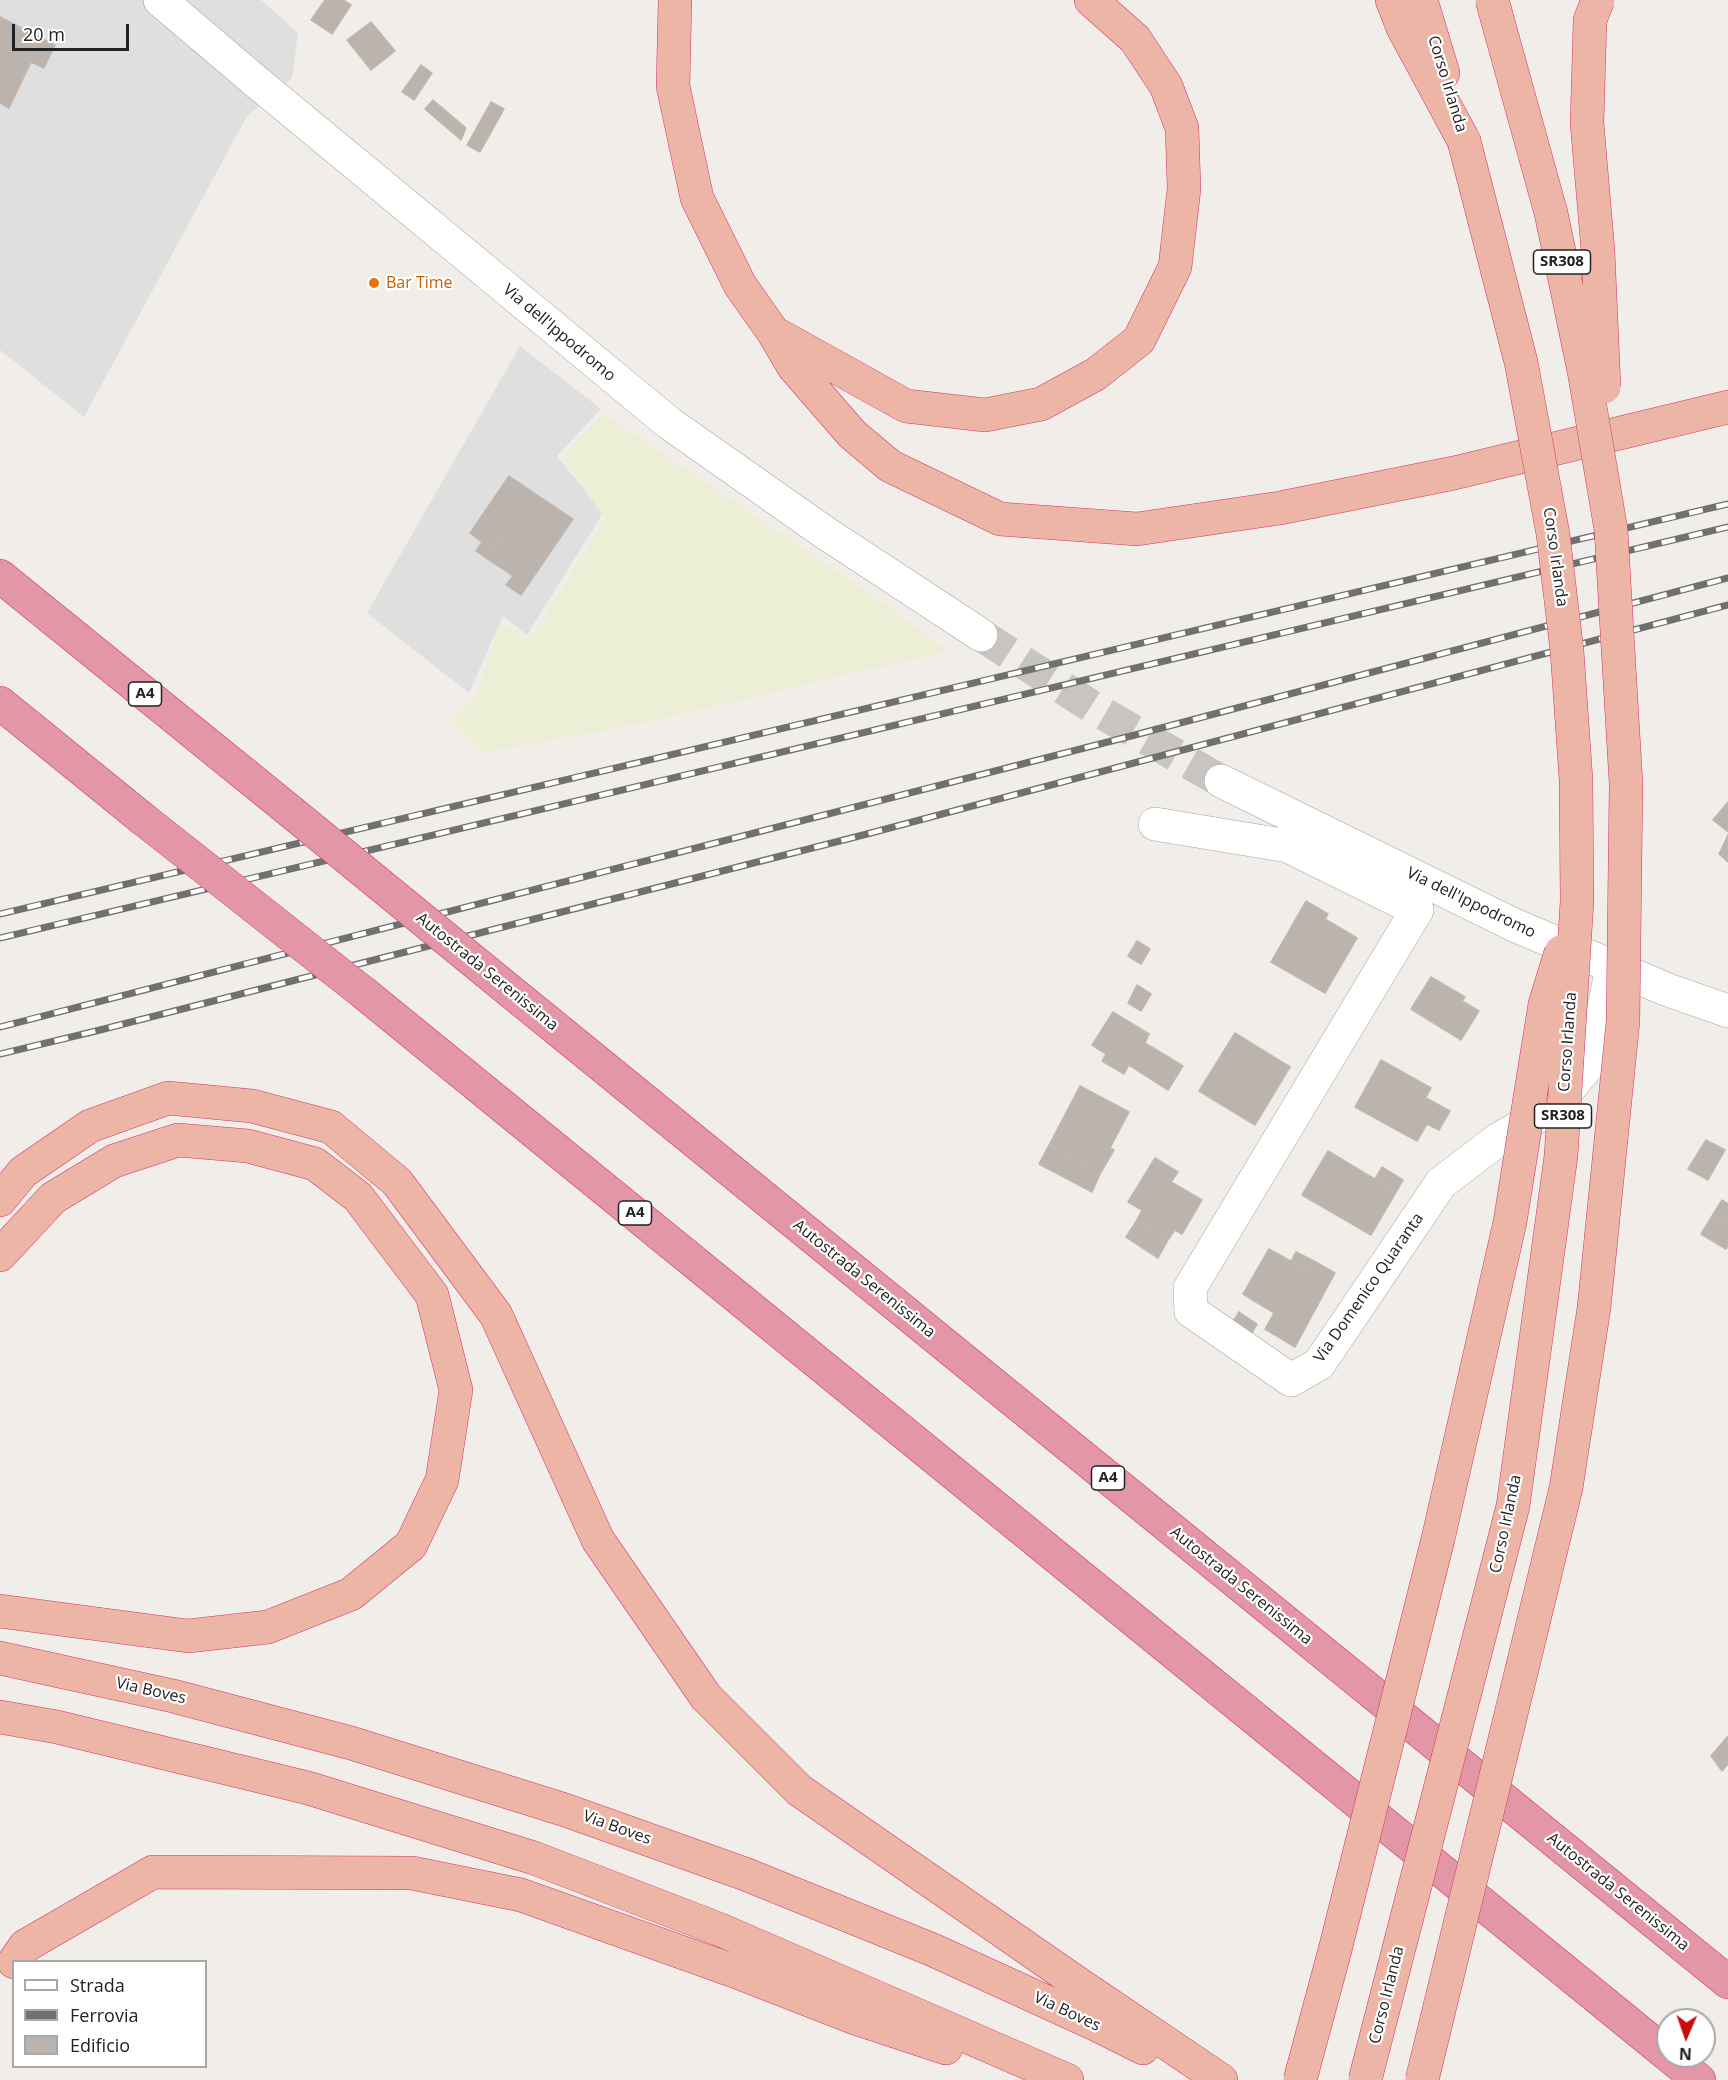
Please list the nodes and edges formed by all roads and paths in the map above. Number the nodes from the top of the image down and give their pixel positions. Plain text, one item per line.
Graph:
1 (160, 0) edge
2 (675, 0) edge
3 (1091, 0) edge
4 (1392, 0) edge
5 (1421, 0) edge
6 (1492, 0) edge
7 (1599, 0) edge
8 (1464, 141) junction
9 (773, 332) junction
10 (1728, 407) edge
11 (1611, 530) junction
12 (0, 576) edge
13 (981, 635) tunnel mouth
14 (0, 702) edge
15 (1221, 781) tunnel mouth
16 (1155, 824) dead end
17 (1577, 901) junction
18 (1417, 910) joint
19 (1612, 967) junction
20 (1728, 1011) edge
21 (0, 1200) edge
22 (0, 1255) edge
23 (0, 1611) edge
24 (0, 1658) edge
25 (0, 1717) edge
26 (15, 1960) edge
27 (12, 1965) edge
28 (0, 1980) edge
29 (1728, 1982) edge
30 (1656, 2045) edge
31 (1684, 2068) edge
32 (1044, 2080) edge
33 (1067, 2080) edge
34 (1206, 2080) edge
35 (1221, 2080) edge
36 (1299, 2080) edge
37 (1365, 2080) edge
38 (1422, 2080) edge
39 (1699, 2080) edge

1 - 13 street, Via dell'Ippodromo
2 - 9 highway
3 - 9 highway
4 - 8 highway
5 - 8 highway, Corso Irlanda / SR308
6 - 11 highway, SR308, bridge
7 - 11 highway, bridge
8 - 17 highway, Corso Irlanda / SR308, bridge
9 - 10 highway
11 - 38 highway, SR308, bridge
12 - 29 highway, Autostrada Serenissima / A4, bridge
14 - 30 highway, A4, bridge
15 - 19 street, Via dell'Ippodromo
16 - 18 street, Via dell'Ippodromo
17 - 36 highway, bridge
17 - 37 highway, Corso Irlanda / SR308, bridge
18 - 19 street, Via Domenico Quaranta
19 - 20 street, Via dell'Ippodromo
21 - 35 highway
22 - 23 highway
24 - 34 highway, Via Boves
25 - 33 highway
26 - 32 highway
27 - 28 highway
31 - 39 highway, A4

